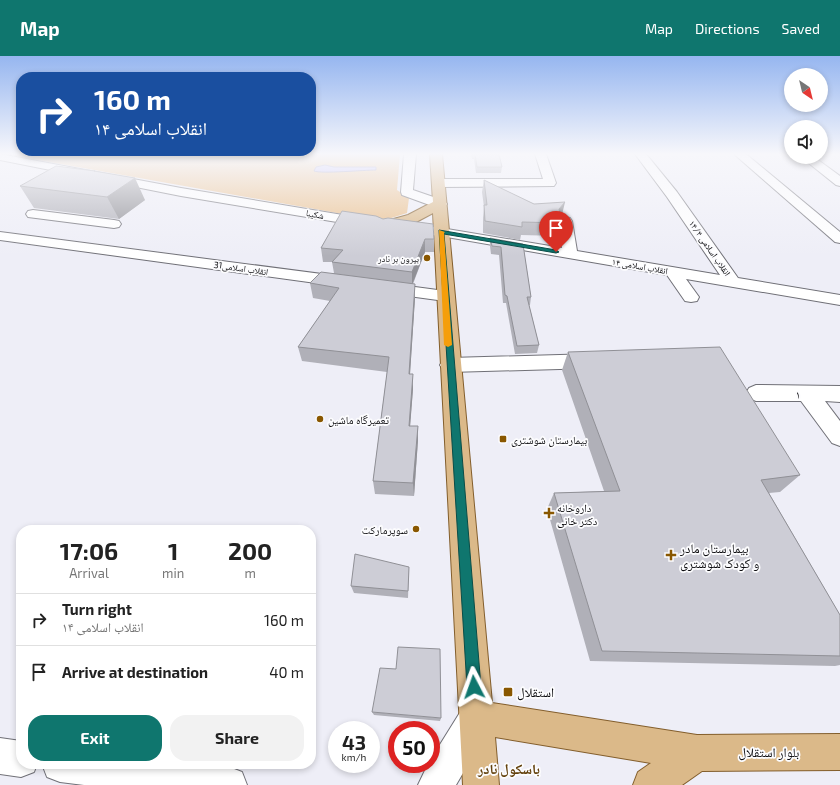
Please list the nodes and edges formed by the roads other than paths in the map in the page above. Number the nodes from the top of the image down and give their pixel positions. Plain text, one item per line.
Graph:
1 (160, 188) edge
2 (407, 188) edge
3 (438, 188) edge
4 (667, 188) edge
5 (780, 188) edge
6 (440, 204) junction
7 (33, 214) edge
8 (88, 221) junction
9 (565, 222) dead end
10 (114, 224) dead end
11 (384, 226) junction
12 (441, 232) junction
13 (0, 236) edge
14 (840, 239) edge
15 (55, 244) junction
16 (570, 254) junction
17 (672, 272) junction
18 (733, 282) junction
19 (445, 296) junction
20 (691, 298) dead end
21 (840, 300) edge
22 (613, 360) edge
23 (450, 365) junction
24 (756, 393) dead end
25 (807, 394) junction
26 (840, 394) edge
27 (840, 437) edge
28 (476, 717) junction
29 (840, 752) edge
30 (697, 753) junction
31 (0, 756) edge
32 (16, 758) edge
33 (100, 769) edge
34 (229, 785) edge
35 (436, 785) edge
36 (481, 785) edge
37 (651, 785) edge

1 - 11 street, شکیبا
2 - 6 street
3 - 6 main road
4 - 18 street, ۱۴/۴ انقلاب اسلامی
5 - 14 street
6 - 11 main road
6 - 12 main road
7 - 8 street
8 - 10 street
8 - 15 street
9 - 16 street
11 - 12 street, شکیبا
12 - 16 street, ۱۴ انقلاب اسلامی
12 - 19 main road
13 - 15 street, 31انقلاب اسلامی
15 - 19 street, 31انقلاب اسلامی
16 - 17 street, ۱۴ انقلاب اسلامی
17 - 18 street, ۱۴ انقلاب اسلامی
17 - 20 street
18 - 21 street, ۱۴ انقلاب اسلامی
19 - 23 main road
22 - 23 street
23 - 28 main road
24 - 25 street, ۱
25 - 26 street, ۱
25 - 27 street
28 - 30 main road, بلوار استقلال
28 - 35 street
28 - 36 main road
29 - 30 main road, بلوار استقلال
30 - 37 main road
31 - 32 street
33 - 34 street

